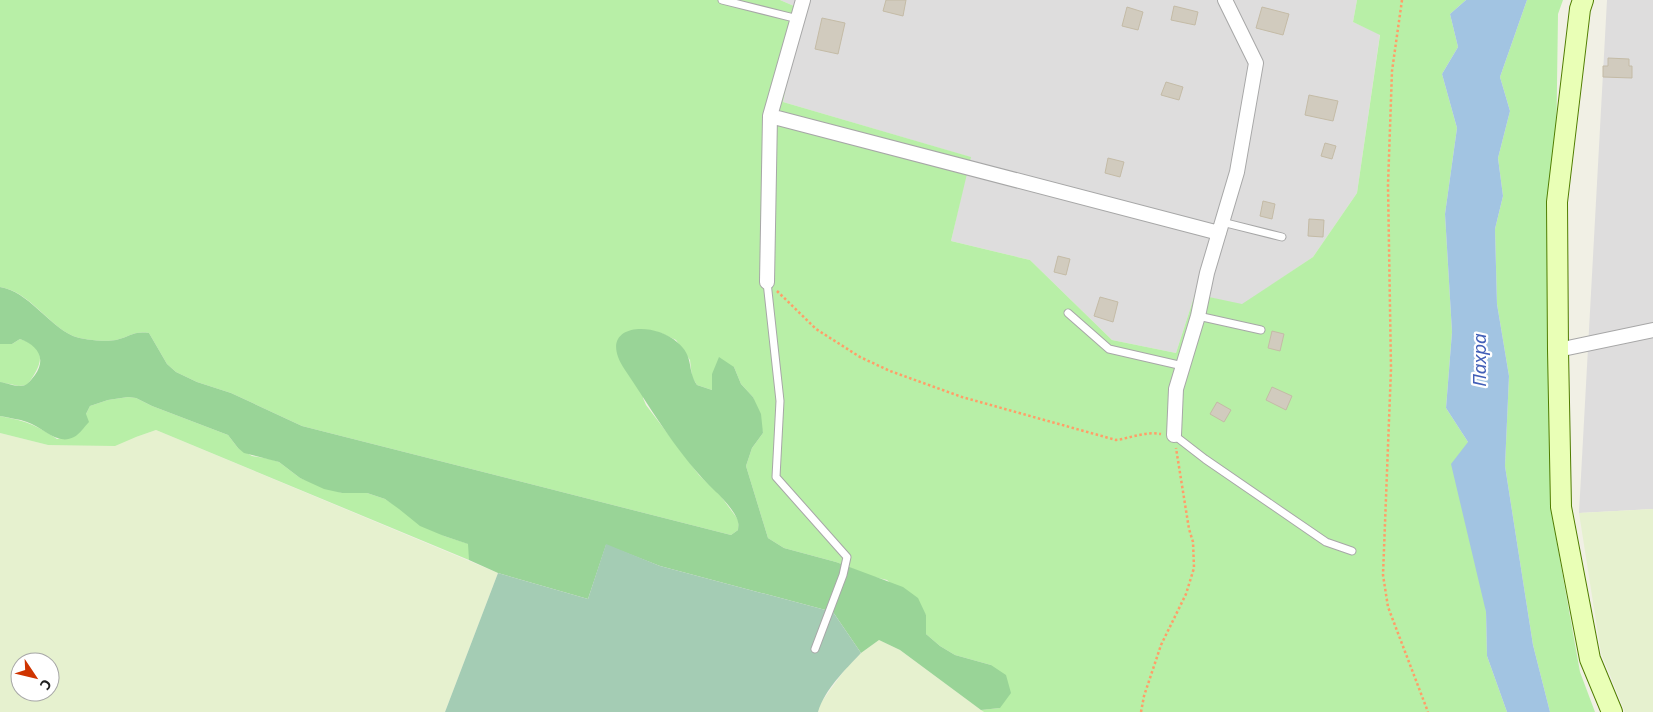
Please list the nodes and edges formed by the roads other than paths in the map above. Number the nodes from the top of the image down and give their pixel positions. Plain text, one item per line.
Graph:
1 (722, 0) edge
2 (803, 0) edge
3 (1225, 0) edge
4 (1583, 0) edge
5 (798, 19) junction
6 (770, 116) junction
7 (1220, 228) junction
8 (1282, 238) dead end
9 (767, 282) joint
10 (1068, 313) dead end
11 (1198, 316) junction
12 (1260, 330) dead end
13 (1653, 330) edge
14 (1558, 350) junction
15 (1183, 366) junction
16 (1174, 436) joint
17 (1352, 551) dead end
18 (815, 649) dead end
19 (1612, 712) edge

1 - 5 lane
2 - 5 street
3 - 7 street
4 - 14 street
5 - 6 street
6 - 7 street
6 - 9 street
7 - 8 lane
7 - 11 street
9 - 18 lane
10 - 15 lane
11 - 12 lane
11 - 15 street
13 - 14 street
14 - 19 street
15 - 16 street
16 - 17 lane

